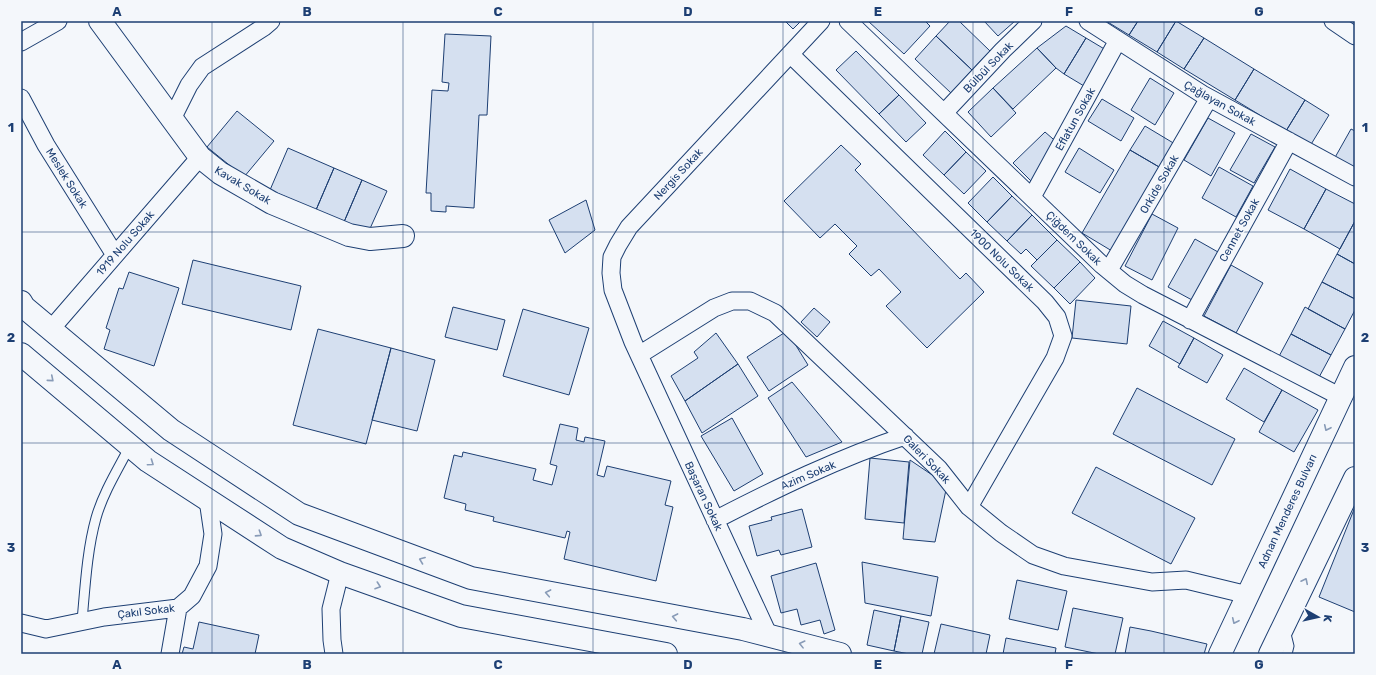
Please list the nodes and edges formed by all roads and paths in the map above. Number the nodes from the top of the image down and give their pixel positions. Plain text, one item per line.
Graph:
1 (58, 21) edge
2 (100, 21) edge
3 (271, 21) edge
4 (821, 21) edge
5 (848, 21) edge
6 (1033, 21) edge
7 (1088, 21) edge
8 (1333, 21) edge
9 (1355, 36) edge
10 (1118, 40) junction
11 (21, 42) edge
12 (790, 54) junction
13 (21, 98) edge
14 (1209, 98) junction
15 (944, 113) junction
16 (172, 119) junction
17 (1289, 141) junction
18 (200, 157) junction
19 (1355, 178) edge
20 (1032, 197) junction
21 (403, 236) dead end
22 (115, 255) junction
23 (1109, 270) junction
24 (21, 302) edge
25 (1190, 320) junction
26 (51, 329) junction
27 (21, 354) edge
28 (639, 355) junction
29 (1355, 367) edge
30 (1341, 397) junction
31 (905, 436) junction
32 (130, 446) junction
33 (1355, 478) edge
34 (208, 500) junction
35 (969, 507) junction
36 (715, 520) junction
37 (340, 573) junction
38 (1248, 595) junction
39 (178, 608) junction
40 (82, 621) junction
41 (21, 622) edge
42 (1284, 625) junction
43 (769, 636) junction
44 (170, 654) edge
45 (334, 654) edge
46 (666, 654) edge
47 (840, 654) edge
48 (1220, 654) edge
49 (1270, 654) edge
50 (1287, 654) edge

1 - 11 street
2 - 16 main road, Kavak Sokak
3 - 16 street
4 - 12 street, Nergis Sokak
5 - 15 street, Çiğdem Sokak
6 - 15 street, Bülbül Sokak
7 - 10 street, Çağlayan Sokak
8 - 9 street
10 - 14 street, Çağlayan Sokak
10 - 20 street, Eflatun Sokak
12 - 28 street, Nergis Sokak
12 - 35 street, 1900 Nolu Sokak
13 - 22 street, Meslek Sokak
14 - 17 street, Çağlayan Sokak
14 - 23 street, Orkide Sokak
15 - 20 street, Çiğdem Sokak
16 - 18 main road, Kavak Sokak
17 - 19 street, Çağlayan Sokak
17 - 25 street, Cennet Sokak
18 - 21 main road, Kavak Sokak
18 - 22 street, 1919 Nolu Sokak
20 - 23 street, Çiğdem Sokak
22 - 26 street, 1919 Nolu Sokak
23 - 25 street, Çiğdem Sokak
24 - 26 main road
25 - 30 street, Çiğdem Sokak
43 -> 26 main road
27 -> 32 main road
28 - 31 street, Galeri Sokak
28 - 36 street, Başaran Sokak
29 - 30 main road, Adnan Menderes Bulvarı
30 -> 38 main road, Adnan Menderes Bulvarı
31 - 35 street, Galeri Sokak
31 - 36 street, Azim Sokak
32 -> 34 main road
32 - 40 lane
42 -> 33 main road
34 -> 37 main road
34 - 39 street, Çakıl Sokak
35 - 38 street, Galeri Sokak
36 - 43 street, Başaran Sokak
37 - 45 street
37 -> 46 main road
38 -> 48 main road, Adnan Menderes Bulvarı
39 - 40 street, Çakıl Sokak
39 - 44 street
40 - 41 street, Çakıl Sokak
42 - 49 main road
42 - 50 lane
47 -> 43 main road

